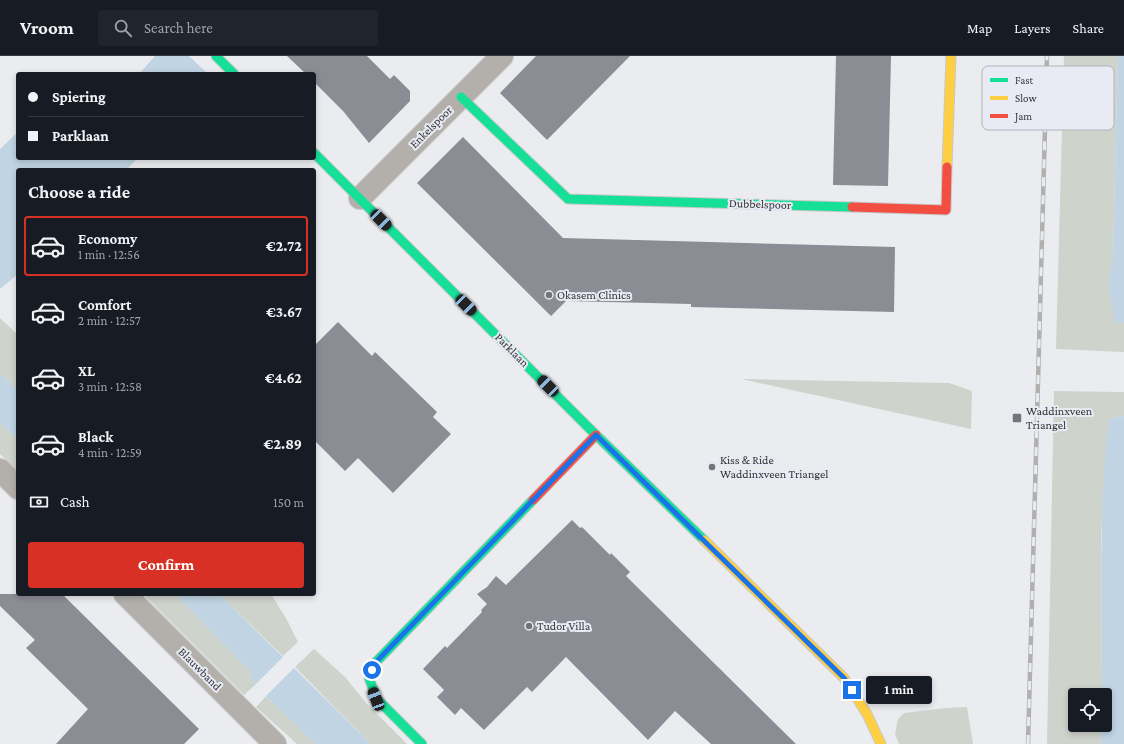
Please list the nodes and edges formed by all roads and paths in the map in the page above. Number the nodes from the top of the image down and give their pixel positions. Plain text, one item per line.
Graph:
1 (216, 56) edge
2 (502, 56) edge
3 (951, 56) edge
4 (233, 72) edge
5 (461, 97) junction
6 (316, 155) edge
7 (360, 198) junction
8 (596, 435) junction
9 (0, 470) edge
10 (16, 486) edge
11 (127, 596) edge
12 (276, 744) edge
13 (422, 744) edge
14 (881, 744) edge

1 - 4 street
2 - 5 street, Enkelspoor
3 - 5 street, Dubbelspoor
5 - 7 street, Enkelspoor
6 - 7 street, Parklaan
7 - 8 street, Parklaan
8 - 13 street
8 - 14 street, Parklaan
9 - 10 street
11 - 12 street, Blauwband

